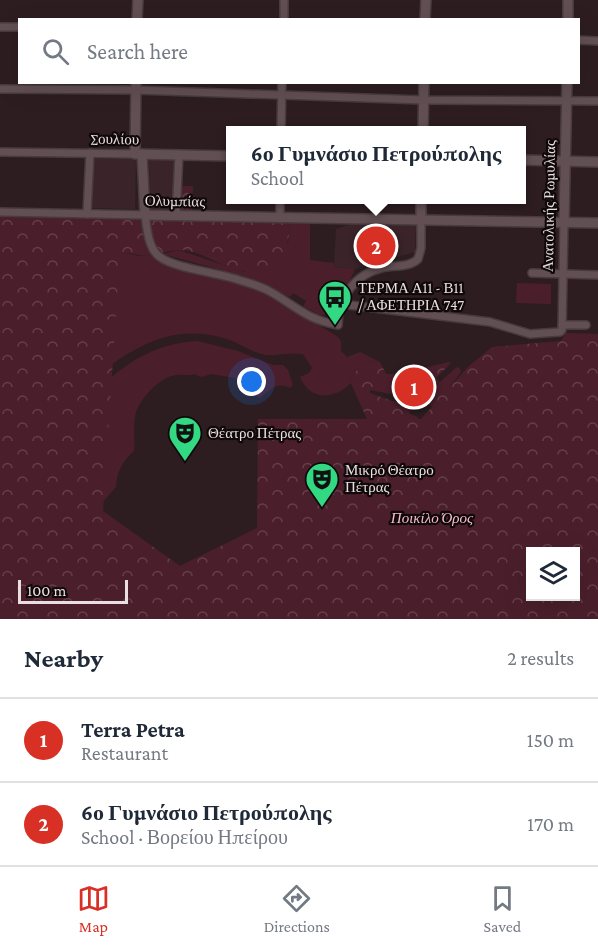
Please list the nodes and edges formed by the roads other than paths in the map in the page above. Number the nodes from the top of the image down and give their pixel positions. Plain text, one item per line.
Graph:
1 (138, 0) edge
2 (284, 0) edge
3 (426, 0) edge
4 (568, 0) edge
5 (137, 18) edge
6 (284, 18) edge
7 (425, 18) edge
8 (568, 18) edge
9 (0, 27) edge
10 (18, 27) edge
11 (580, 40) edge
12 (598, 41) edge
13 (282, 84) edge
14 (424, 84) edge
15 (567, 84) edge
16 (136, 86) edge
17 (0, 88) edge
18 (282, 96) junction
19 (423, 100) junction
20 (566, 101) junction
21 (598, 101) edge
22 (281, 126) edge
23 (423, 126) edge
24 (0, 152) edge
25 (90, 153) junction
26 (139, 154) junction
27 (179, 154) junction
28 (226, 156) edge
29 (526, 160) edge
30 (565, 161) junction
31 (598, 162) edge
32 (280, 204) edge
33 (421, 204) edge
34 (0, 212) edge
35 (87, 214) junction
36 (145, 215) junction
37 (176, 216) junction
38 (279, 218) junction
39 (421, 220) junction
40 (564, 222) junction
41 (598, 223) edge
42 (532, 273) dead end
43 (562, 274) junction
44 (598, 275) edge
45 (341, 304) junction
46 (586, 325) dead end
47 (562, 327) junction

1 - 5 street
2 - 6 street
3 - 7 street
4 - 8 street
9 - 10 street
11 - 12 street
13 - 18 street
14 - 19 street
15 - 20 street, Ανατολικής Ρωμυλίας
16 - 17 street
16 - 18 street
16 - 26 street
18 - 19 street
18 - 22 street
19 - 20 street
19 - 23 street
20 - 21 street
20 - 30 street, Ανατολικής Ρωμυλίας
24 - 25 street, Σουλίου
25 - 26 street, Σουλίου
25 - 35 street
26 - 27 street, Σουλίου
26 - 36 street
27 - 28 street, Σουλίου
27 - 37 street
29 - 30 street
30 - 31 street
30 - 40 street, Ανατολικής Ρωμυλίας
32 - 38 street
33 - 39 street
34 - 35 street, Ολυμπίας
35 - 36 street, Ολυμπίας
36 - 37 street, Ολυμπίας
36 - 45 street
37 - 38 street, Ολυμπίας
38 - 39 street, Ολυμπίας
39 - 40 street, Ολυμπίας
39 - 45 street
40 - 41 street, Ολυμπίας
40 - 43 street, Ανατολικής Ρωμυλίας
42 - 43 street
43 - 44 street
43 - 47 street, Ανατολικής Ρωμυλίας
45 - 47 street
46 - 47 street

